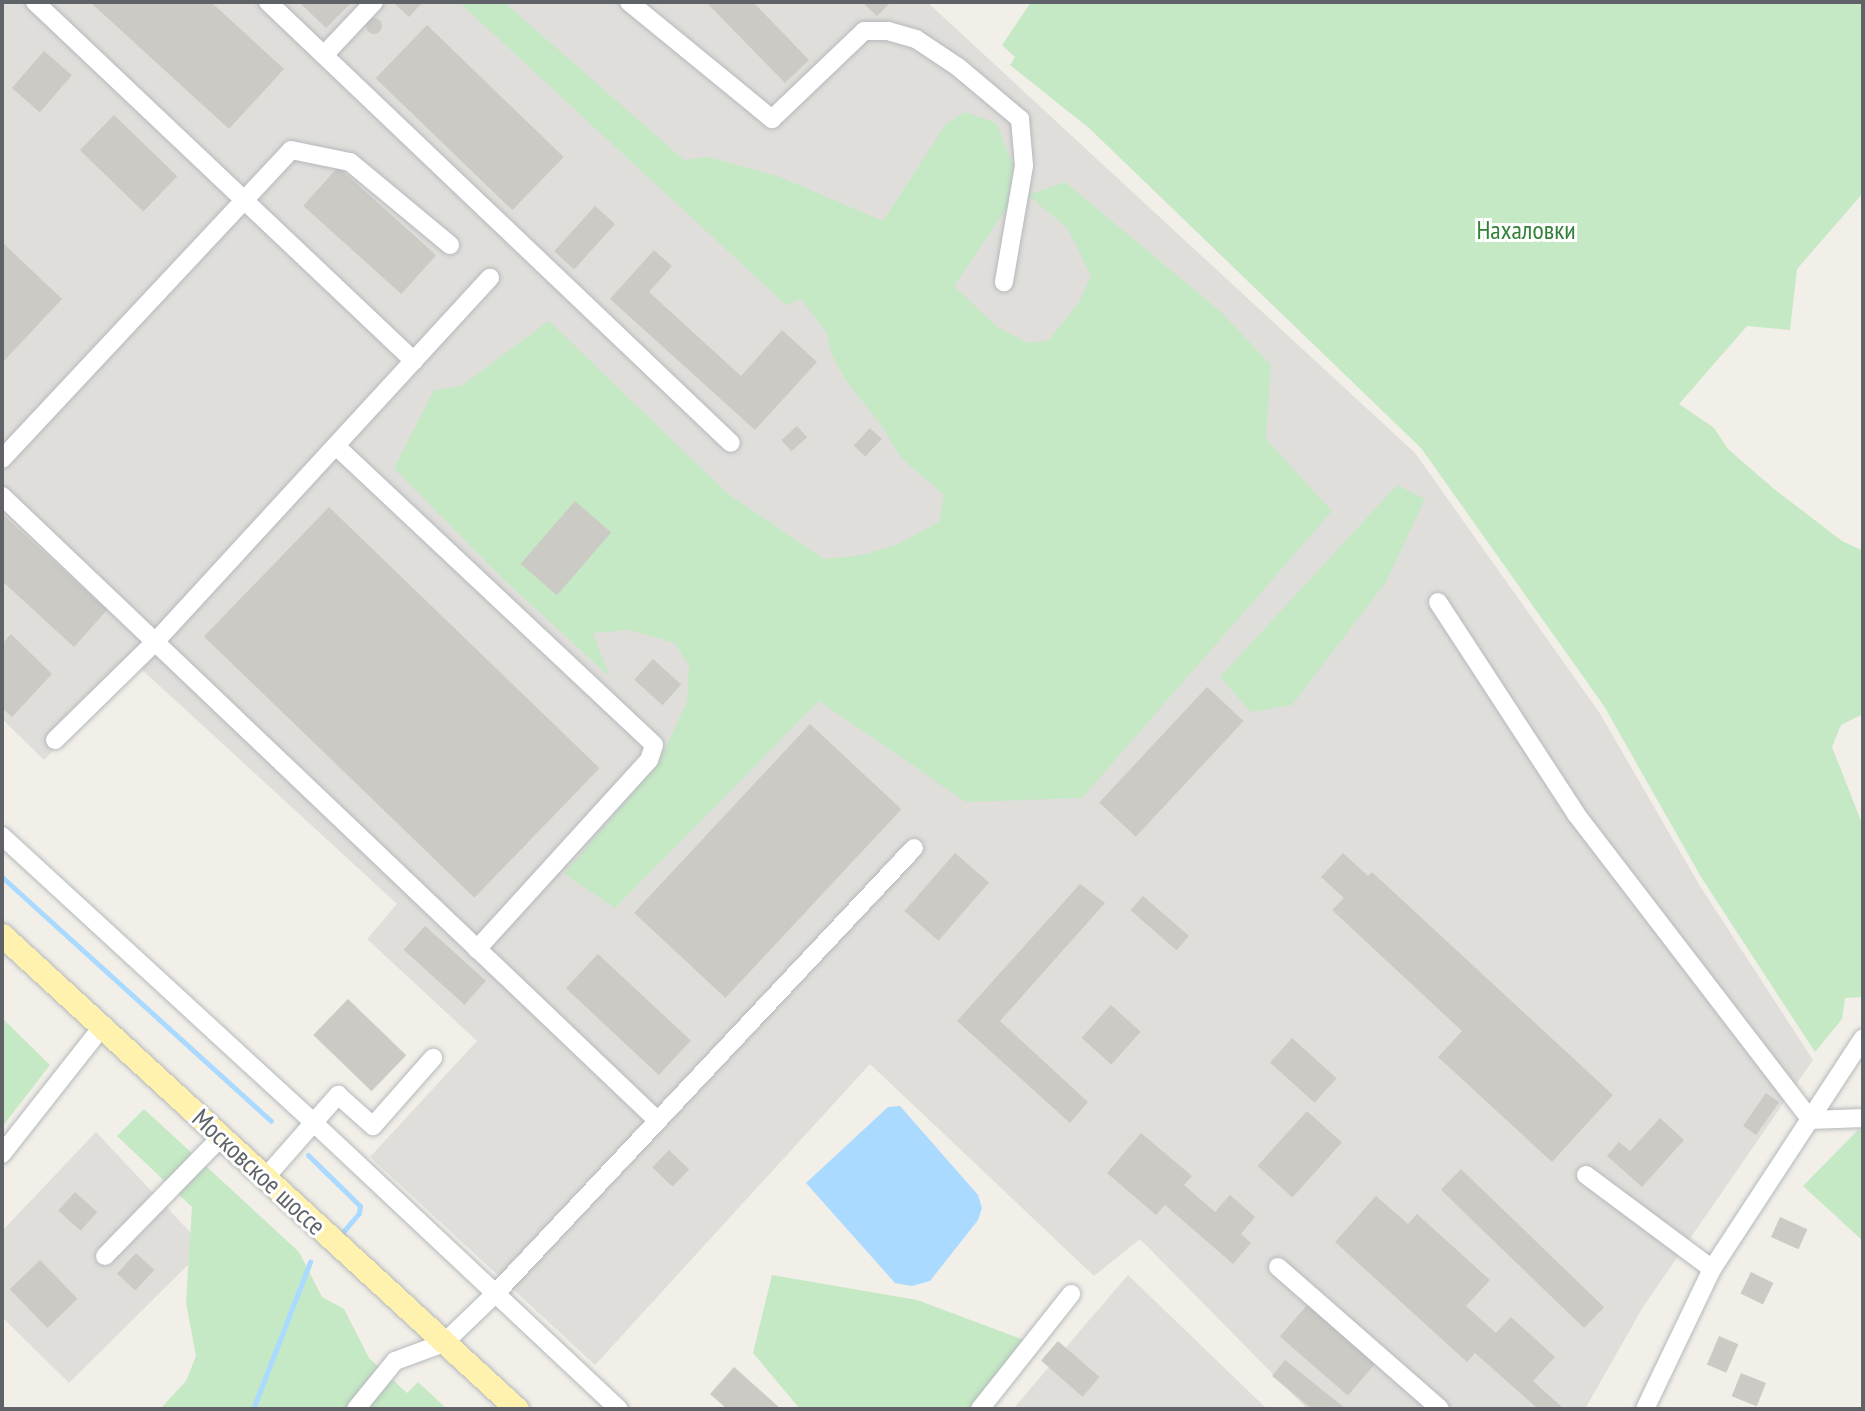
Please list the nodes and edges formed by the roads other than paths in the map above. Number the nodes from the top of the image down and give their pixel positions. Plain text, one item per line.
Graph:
1 (35, 2) edge
2 (268, 2) edge
3 (374, 2) edge
4 (629, 2) edge
5 (324, 55) junction
6 (245, 201) junction
7 (450, 245) dead end
8 (490, 278) dead end
9 (1004, 282) dead end
10 (414, 361) junction
11 (731, 443) dead end
12 (336, 446) junction
13 (2, 459) edge
14 (2, 496) edge
15 (1438, 602) dead end
16 (155, 642) junction
17 (55, 740) dead end
18 (2, 836) edge
19 (914, 848) dead end
20 (2, 935) edge
21 (477, 949) junction
22 (102, 1027) junction
23 (1863, 1038) edge
24 (433, 1058) dead end
25 (1863, 1118) edge
26 (1811, 1120) junction
27 (658, 1121) junction
28 (314, 1123) junction
29 (221, 1137) junction
30 (2, 1154) edge
31 (1586, 1175) dead end
32 (265, 1178) junction
33 (105, 1256) dead end
34 (1278, 1267) dead end
35 (1712, 1269) junction
36 (495, 1294) junction
37 (1071, 1294) dead end
38 (444, 1342) junction
39 (356, 1409) edge
40 (517, 1409) edge
41 (619, 1409) edge
42 (980, 1409) edge
43 (1440, 1409) edge
44 (1645, 1409) edge

1 - 6 street
2 - 5 street
3 - 5 street
4 - 9 street
5 - 11 street
6 - 7 street
6 - 10 street
6 - 13 street
8 - 10 street
10 - 12 street
12 - 16 street
12 - 21 street
14 - 16 street
15 - 26 street
16 - 17 street
16 - 21 street
18 - 28 street
19 - 27 street
20 - 22 main road, Московское шоссе
21 - 27 street
22 - 29 main road, Московское шоссе
22 - 30 street
23 - 26 street
24 - 28 street
25 - 26 street
26 - 35 street
27 - 36 street
28 - 32 street
28 - 36 street
29 - 32 main road, Московское шоссе
29 - 33 street
31 - 35 street
32 - 38 main road, Московское шоссе
34 - 43 street
35 - 44 street
36 - 38 street
36 - 41 street
37 - 42 street
38 - 39 street
38 - 40 main road, Московское шоссе

